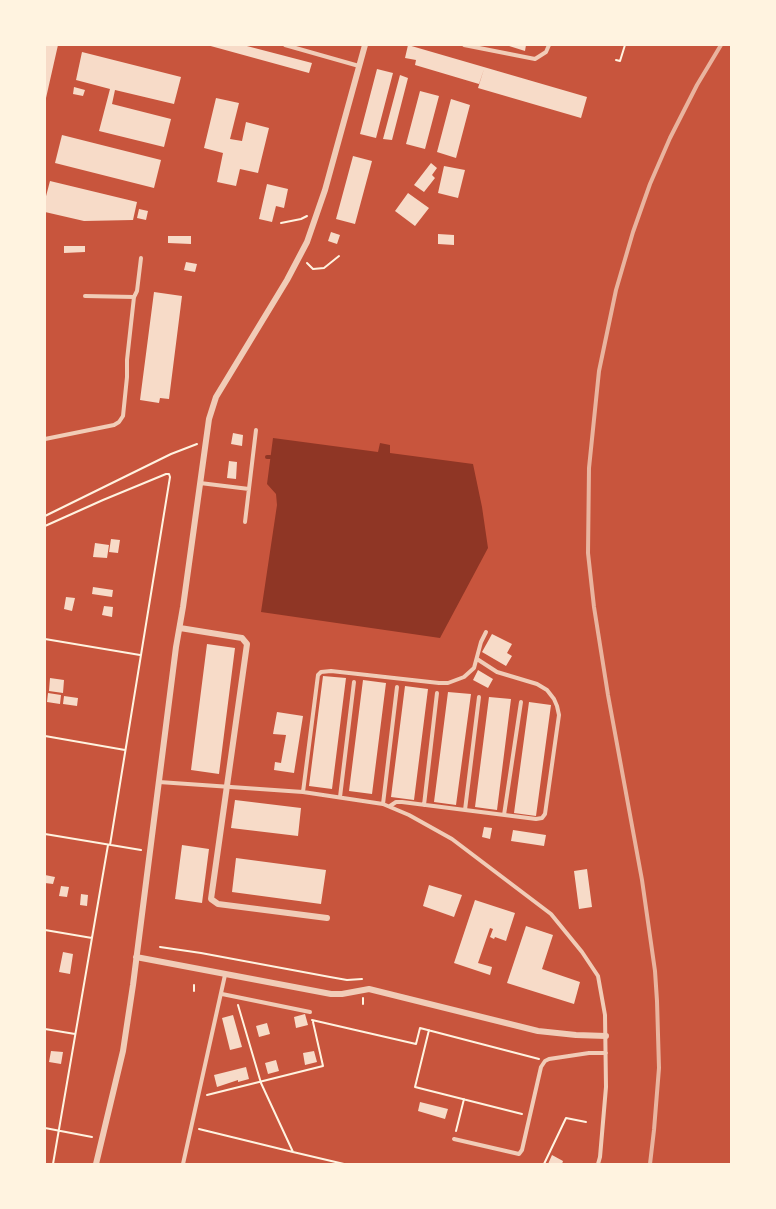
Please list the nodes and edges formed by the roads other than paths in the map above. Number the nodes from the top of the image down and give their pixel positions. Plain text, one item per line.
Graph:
1 (285, 45) edge
2 (364, 45) edge
3 (464, 45) edge
4 (549, 45) edge
5 (359, 66) junction
6 (141, 258) dead end
7 (85, 296) dead end
8 (134, 297) junction
9 (256, 430) dead end
10 (45, 439) edge
11 (200, 483) junction
12 (249, 489) junction
13 (245, 522) dead end
14 (180, 628) junction
15 (486, 632) dead end
16 (477, 658) junction
17 (354, 682) dead end
18 (397, 687) dead end
19 (437, 693) dead end
20 (479, 696) dead end
21 (520, 702) dead end
22 (159, 782) junction
23 (227, 787) junction
24 (303, 792) junction
25 (340, 797) junction
26 (383, 804) junction
27 (424, 805) junction
28 (389, 807) junction
29 (465, 810) junction
30 (504, 815) junction
31 (327, 918) dead end
32 (136, 957) junction
33 (225, 974) junction
34 (222, 994) junction
35 (310, 1012) road end
36 (606, 1036) junction
37 (606, 1053) junction
38 (454, 1139) road end
39 (96, 1164) edge
40 (183, 1164) edge
41 (598, 1164) edge

1 - 5 lane
2 - 5 street
3 - 4 lane
5 - 11 street
6 - 8 lane
7 - 8 lane
8 - 10 lane
9 - 12 lane
11 - 12 lane
11 - 14 street
12 - 13 lane
14 - 22 street
14 - 23 street
15 - 16 lane
16 - 24 lane
16 - 30 lane
17 - 25 lane
18 - 26 lane
19 - 27 lane
20 - 29 lane
21 - 30 lane
22 - 23 lane
22 - 32 street
23 - 24 lane
23 - 31 street
24 - 25 lane
25 - 26 lane
26 - 28 lane
27 - 28 lane
27 - 29 lane
28 - 36 lane
29 - 30 lane
32 - 33 street
32 - 39 street
33 - 34 lane
33 - 36 street
34 - 35 lane
34 - 40 lane
36 - 37 lane
37 - 38 lane
37 - 41 lane

